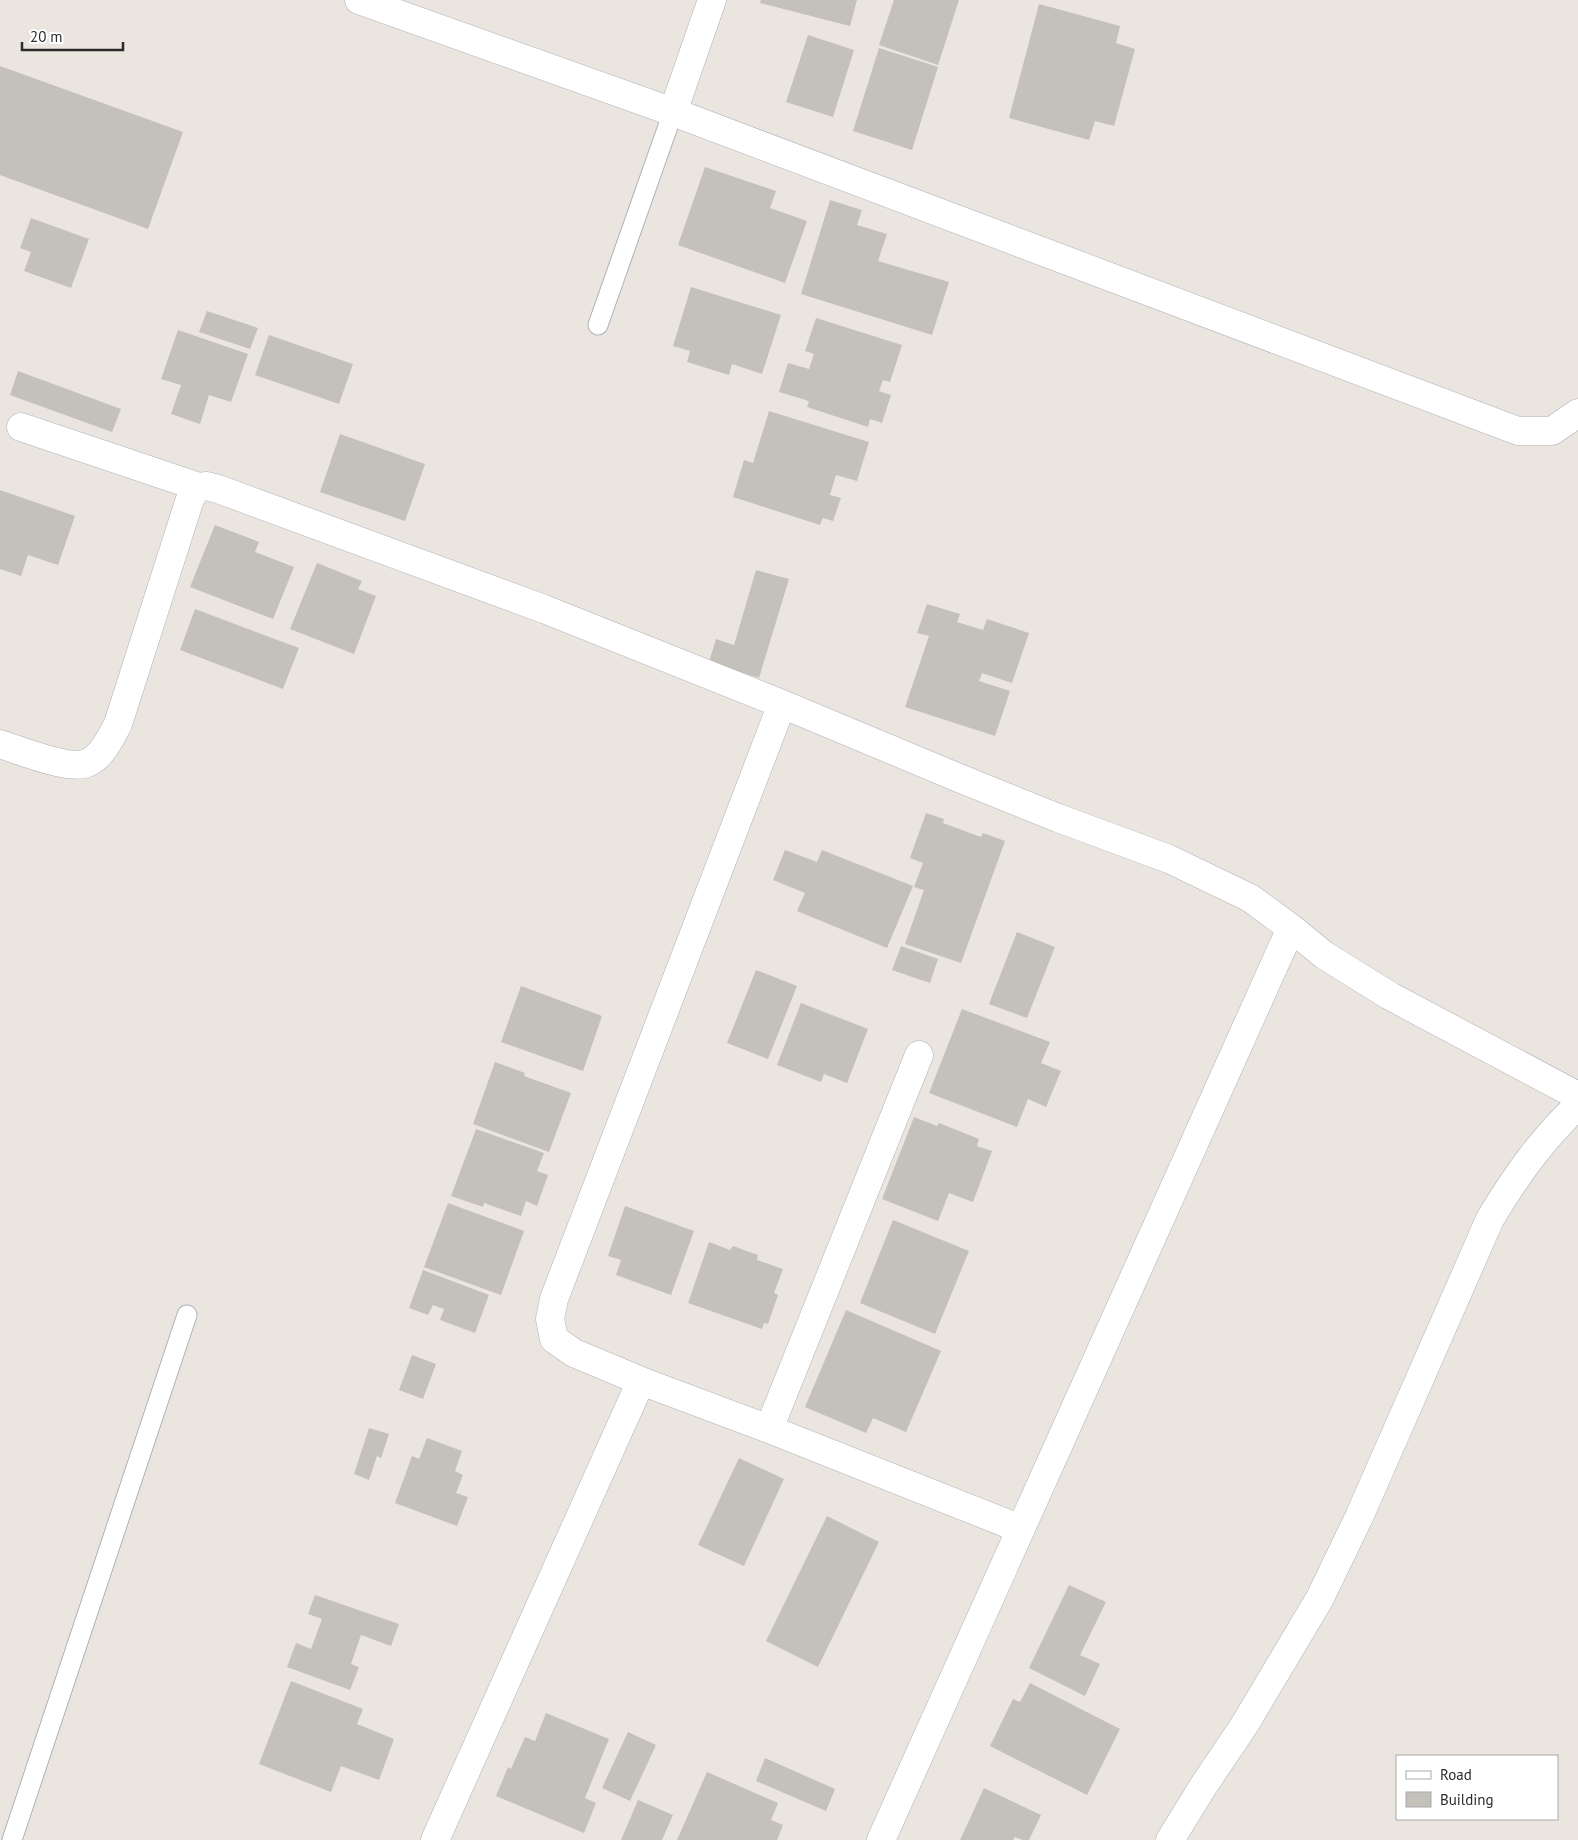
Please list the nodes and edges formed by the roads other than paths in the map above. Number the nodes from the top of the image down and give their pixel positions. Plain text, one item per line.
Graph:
1 (359, 0) edge
2 (712, 0) edge
3 (673, 112) junction
4 (598, 325) dead end
5 (1578, 413) edge
6 (21, 427) dead end
7 (199, 487) junction
8 (782, 704) junction
9 (0, 744) edge
10 (1291, 928) junction
11 (919, 1055) dead end
12 (1578, 1096) edge
13 (1578, 1105) edge
14 (187, 1316) dead end
15 (641, 1381) junction
16 (769, 1429) junction
17 (1021, 1529) junction
18 (12, 1840) edge
19 (435, 1840) edge
20 (881, 1840) edge
21 (1170, 1840) edge

1 - 3 street
2 - 3 street
3 - 4 lane
3 - 5 street
6 - 7 street
7 - 8 street
7 - 9 street
8 - 10 street
8 - 15 street
10 - 12 street
10 - 17 street
11 - 16 street
13 - 21 street
14 - 18 lane
15 - 16 street
15 - 19 street
16 - 17 street
17 - 20 street

